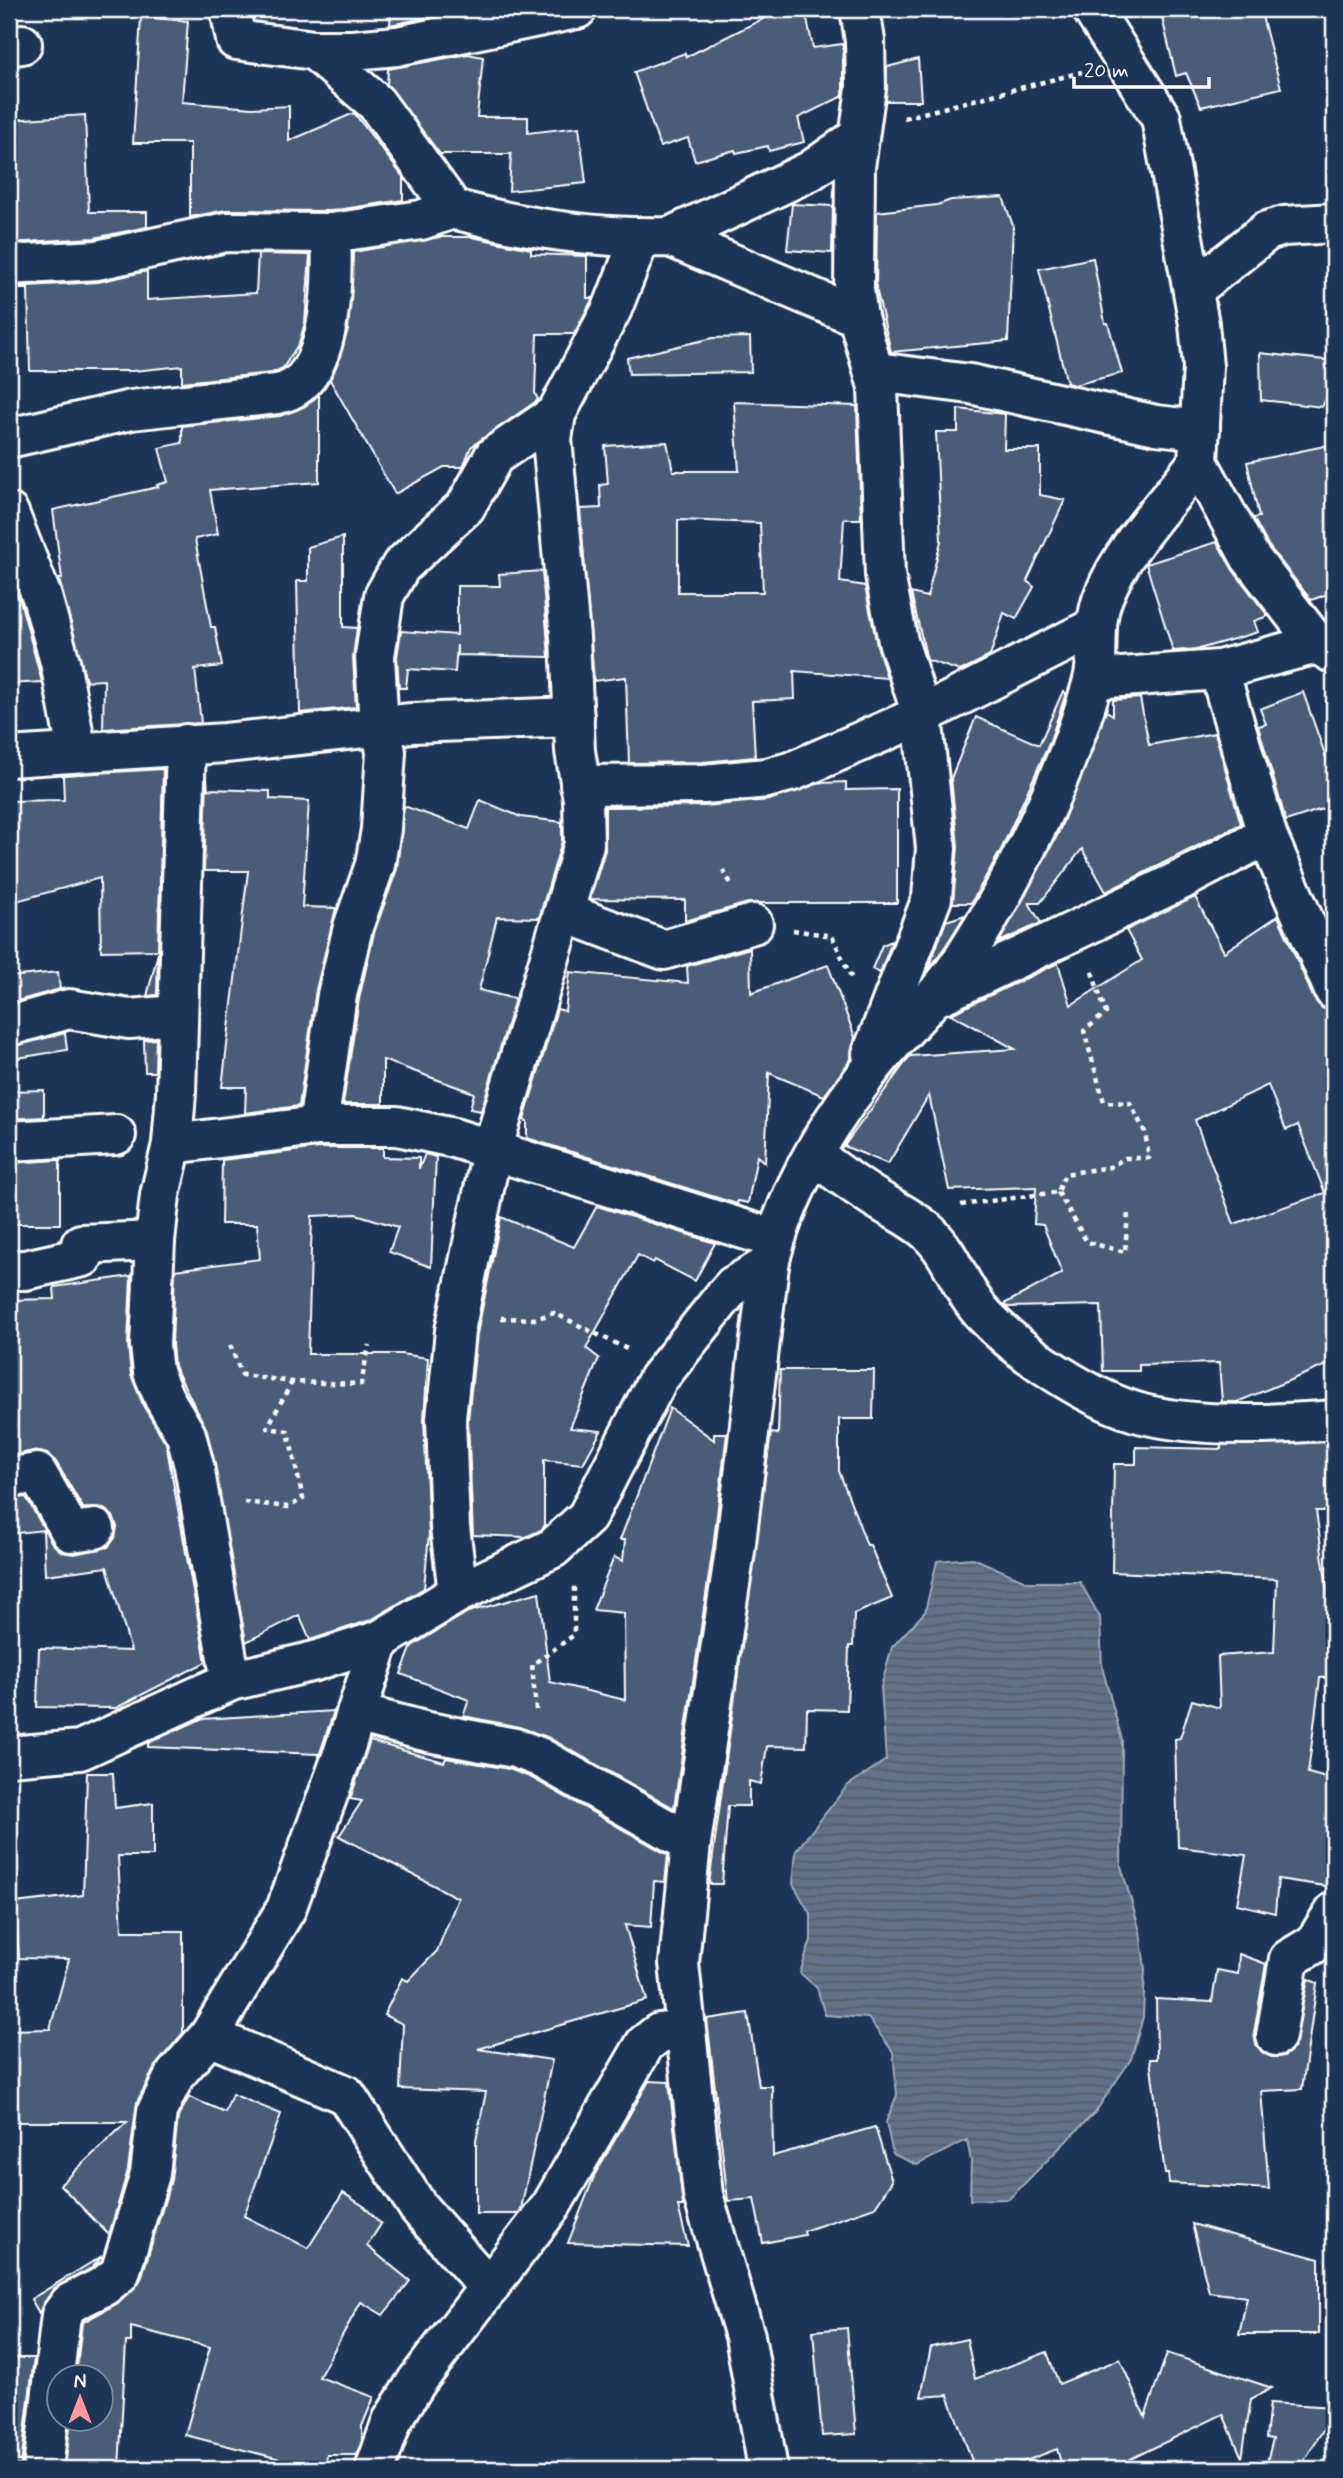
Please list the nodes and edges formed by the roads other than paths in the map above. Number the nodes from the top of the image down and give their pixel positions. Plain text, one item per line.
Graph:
1 (230, 9) edge
2 (577, 9) edge
3 (860, 9) edge
4 (1093, 9) edge
5 (314, 50) junction
6 (857, 138) junction
7 (453, 209) junction
8 (1334, 223) edge
9 (331, 233) junction
10 (655, 238) junction
11 (9, 265) edge
12 (1194, 289) junction
13 (858, 317) junction
14 (876, 372) junction
15 (556, 414) junction
16 (9, 438) edge
17 (1199, 446) junction
18 (9, 513) edge
19 (1094, 627) junction
20 (1326, 649) edge
21 (1219, 670) junction
22 (1094, 679) junction
23 (922, 715) junction
24 (574, 717) junction
25 (381, 726) junction
26 (186, 744) junction
27 (77, 752) junction
28 (9, 757) edge
29 (580, 785) junction
30 (1267, 835) junction
31 (566, 913) junction
32 (753, 924) road end
33 (1334, 990) edge
34 (935, 997) junction
35 (177, 1015) junction
36 (9, 1026) edge
37 (863, 1079) junction
38 (318, 1126) junction
39 (116, 1135) dead end
40 (9, 1141) edge
41 (172, 1143) junction
42 (492, 1150) junction
43 (814, 1156) junction
44 (155, 1241) junction
45 (772, 1252) junction
46 (9, 1270) edge
47 (1334, 1420) edge
48 (9, 1478) edge
49 (95, 1529) dead end
50 (458, 1593) junction
51 (380, 1640) junction
52 (231, 1681) junction
53 (356, 1713) junction
54 (9, 1756) edge
55 (691, 1843) junction
56 (1334, 1912) edge
57 (684, 2029) junction
58 (209, 2036) junction
59 (1276, 2036) dead end
60 (489, 2288) junction
61 (43, 2469) edge
62 (375, 2469) edge
63 (768, 2469) edge

1 - 5 street
2 - 5 street
3 - 6 street
4 - 12 street
5 - 7 street
6 - 10 street
6 - 13 street
7 - 9 street
7 - 10 street
8 - 12 street
9 - 11 street
9 - 16 street
10 - 13 street
10 - 15 street
12 - 17 street
13 - 14 street
14 - 17 street
14 - 23 street
15 - 24 street
15 - 25 street
17 - 19 street
17 - 20 street
18 - 27 street
19 - 22 street
19 - 23 street
20 - 21 street
21 - 22 street
21 - 30 street
22 - 34 street
23 - 29 street
23 - 37 street
24 - 25 street
24 - 29 street
25 - 26 street
25 - 38 street
26 - 27 street
26 - 35 street
27 - 28 street
29 - 31 street
30 - 33 street
30 - 34 street
31 - 32 street
31 - 42 street
34 - 37 street
35 - 36 street
35 - 41 street
37 - 43 street
38 - 41 street
38 - 42 street
39 - 40 street
41 - 44 street
42 - 45 street
42 - 50 street
43 - 45 street
43 - 47 street
44 - 46 street
44 - 52 street
45 - 50 street
45 - 55 street
48 - 49 street
50 - 51 street
51 - 52 street
51 - 53 street
52 - 54 street
53 - 55 street
53 - 58 street
55 - 57 street
56 - 59 street
57 - 60 street
57 - 63 street
58 - 60 street
58 - 61 street
60 - 62 street

